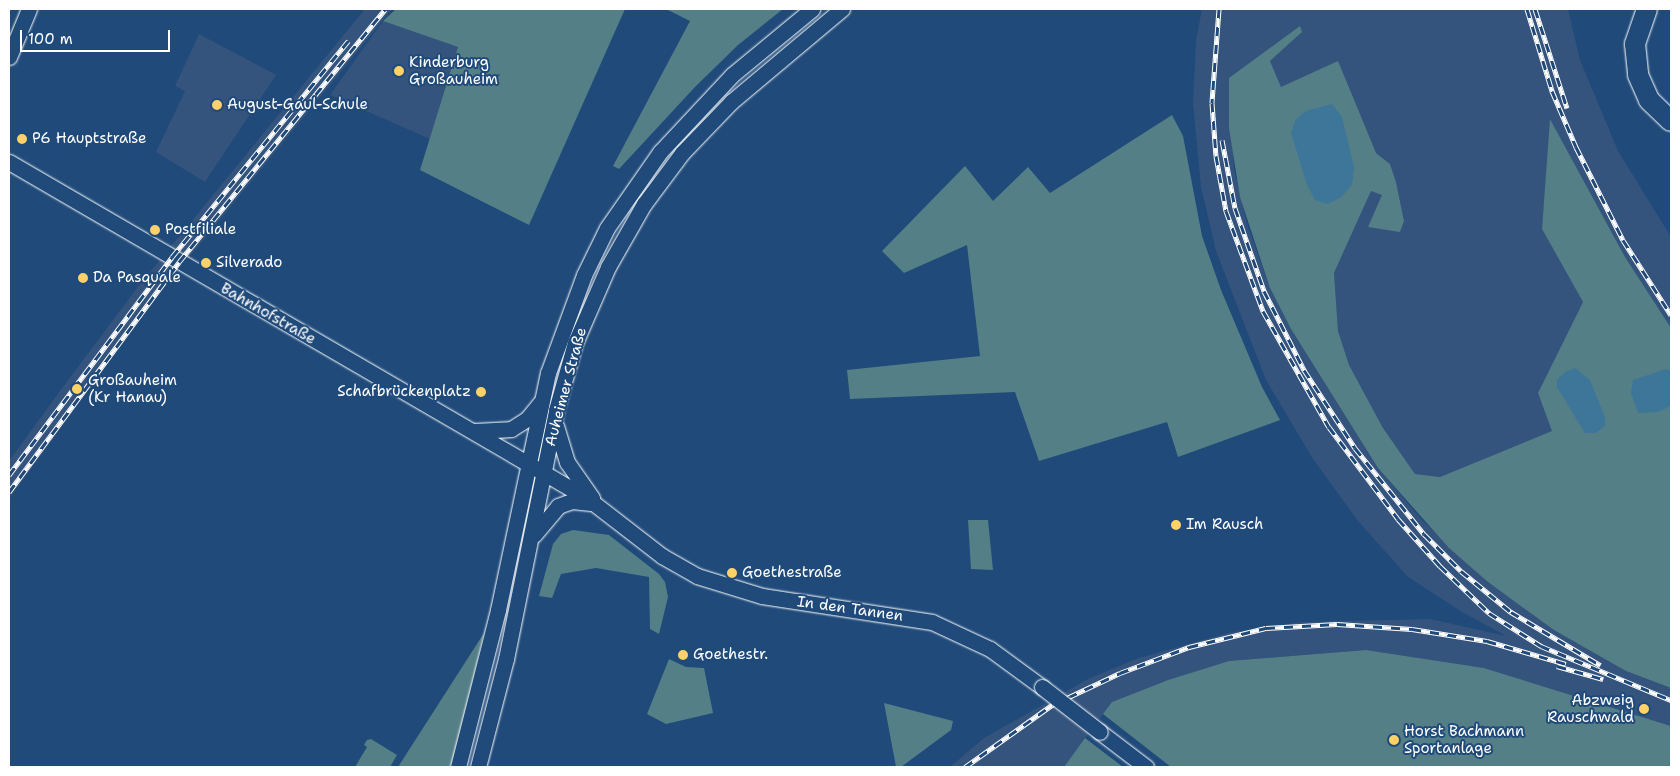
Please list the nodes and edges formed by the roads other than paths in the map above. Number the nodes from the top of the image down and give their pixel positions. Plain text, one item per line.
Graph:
1 (29, 9) edge
2 (812, 9) edge
3 (842, 9) edge
4 (1647, 9) edge
5 (1660, 9) edge
6 (9, 57) edge
7 (1671, 107) edge
8 (1671, 121) edge
9 (9, 162) edge
10 (541, 401) junction
11 (556, 410) junction
12 (470, 430) junction
13 (528, 463) junction
14 (544, 473) junction
15 (599, 507) junction
16 (532, 538) junction
17 (458, 767) edge
18 (478, 767) edge
19 (1146, 767) edge

1 - 6 main road
2 - 10 main road, Auheimer Straße
3 - 11 main road, Auheimer Straße
4 - 8 highway
5 - 7 highway
9 - 12 main road, Bahnhofstraße
10 - 12 main road
10 - 13 main road, Auheimer Straße
11 - 14 main road, Auheimer Straße
11 - 15 main road
12 - 13 main road, Bahnhofstraße
13 - 14 main road, Bahnhofstraße
13 - 17 main road, Auheimer Straße
14 - 15 main road, In den Tannen
14 - 16 main road, Auheimer Straße
15 - 16 main road
15 - 19 main road, In den Tannen, bridge
16 - 18 main road, Auheimer Straße

